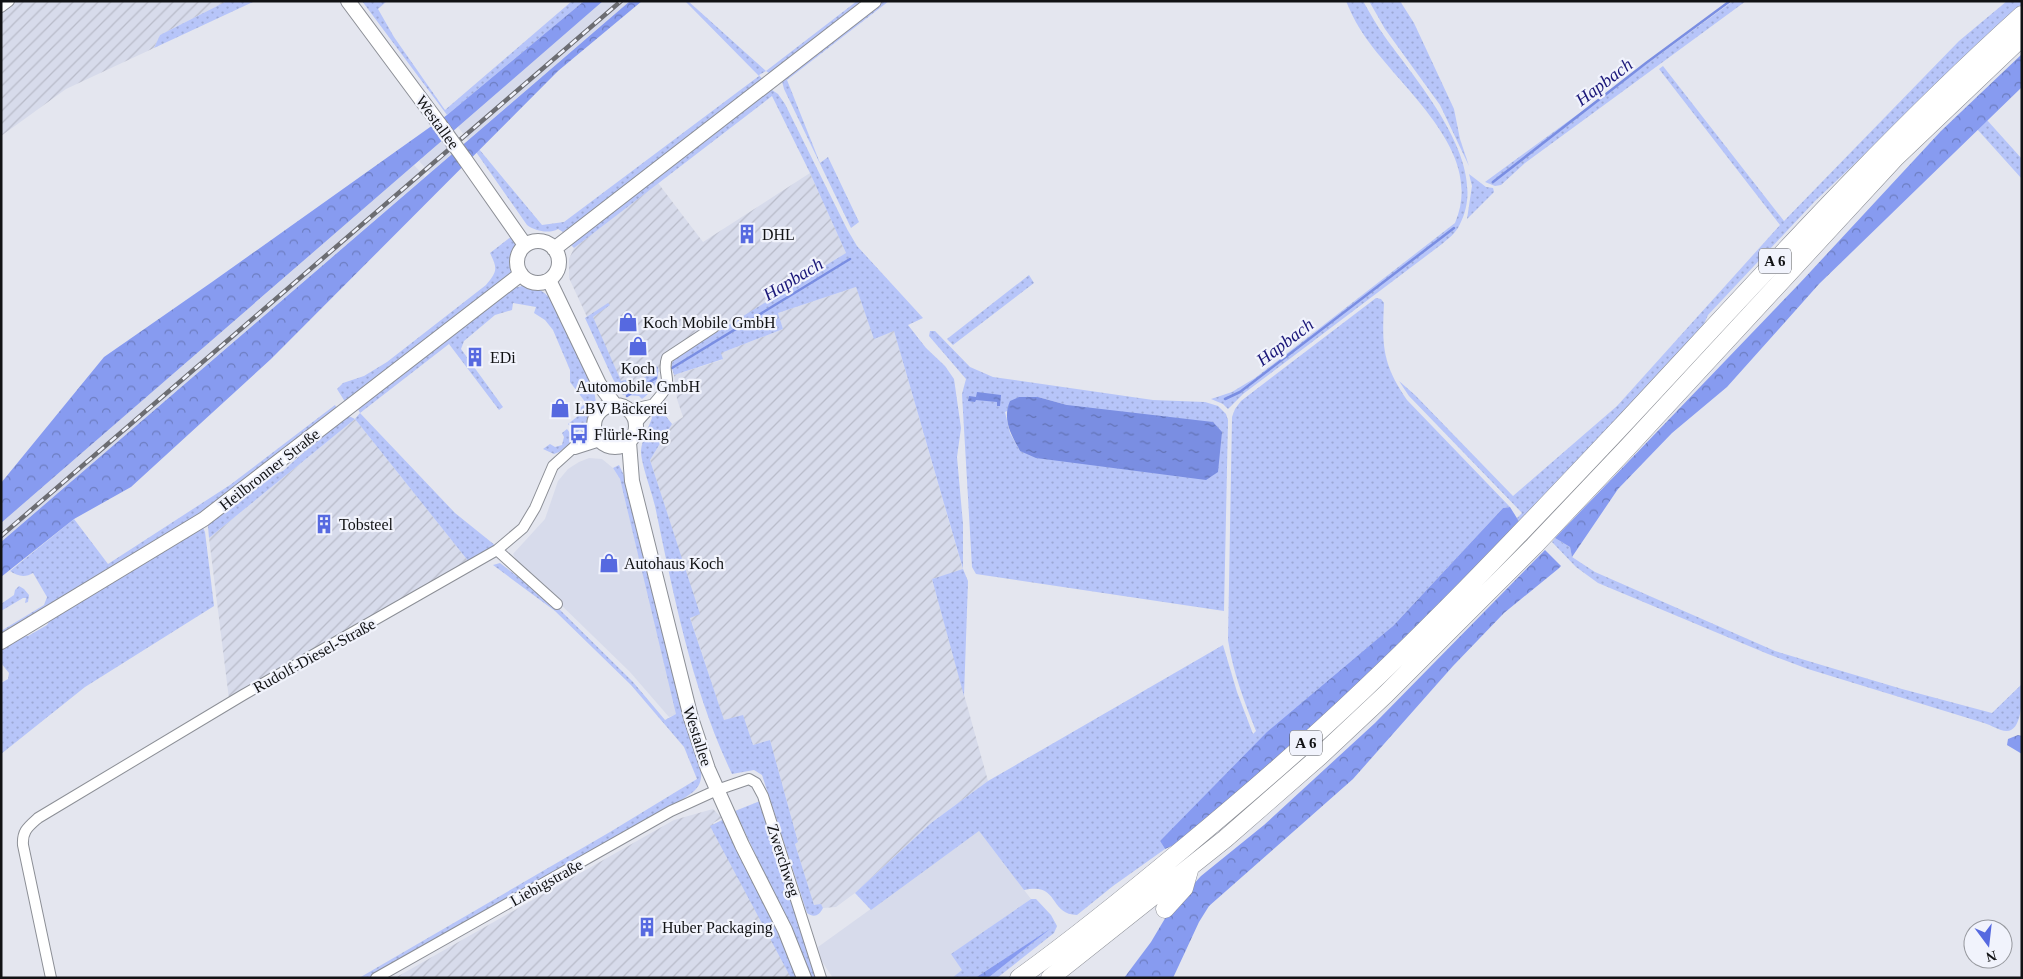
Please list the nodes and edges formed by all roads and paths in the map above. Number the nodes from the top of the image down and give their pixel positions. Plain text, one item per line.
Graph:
1 (9, 1) edge
2 (348, 1) edge
3 (874, 1) edge
4 (1, 7) edge
5 (2022, 15) edge
6 (2022, 37) edge
7 (524, 245) junction
8 (554, 249) junction
9 (520, 274) junction
10 (549, 280) junction
11 (714, 327) dead end
12 (598, 384) junction
13 (651, 405) junction
14 (621, 408) junction
15 (601, 411) junction
16 (636, 424) junction
17 (597, 435) junction
18 (628, 442) junction
19 (614, 447) junction
20 (632, 481) junction
21 (498, 550) junction
22 (557, 604) dead end
23 (1, 642) edge
24 (717, 790) junction
25 (1191, 867) junction
26 (1165, 909) dead end
27 (51, 978) edge
28 (376, 978) edge
29 (804, 978) edge
30 (821, 978) edge
31 (1018, 978) edge
32 (1050, 978) edge

1 - 4 street
2 - 7 main road, Westallee, bridge
3 - 8 main road
5 - 31 highway, A 6
6 - 25 highway, A 6
7 - 8 main road
7 - 9 main road
8 - 10 main road
9 - 10 main road
9 - 23 main road, Heilbronner Straße
10 - 12 main road
11 - 13 street
12 - 14 main road
12 - 15 main road
13 - 14 street
13 - 16 street
14 - 15 main road
14 - 16 main road
15 - 17 main road
16 - 18 main road
17 - 19 main road
17 - 21 street, Rudolf-Diesel-Straße
18 - 19 main road
18 - 20 main road, Westallee
19 - 20 main road, Westallee
20 - 24 main road, Westallee
21 - 22 street
21 - 27 street, Rudolf-Diesel-Straße
24 - 28 street, Liebigstraße
24 - 29 main road, Westallee
24 - 30 street, Zwerchweg
25 - 26 highway
25 - 32 highway, A 6

